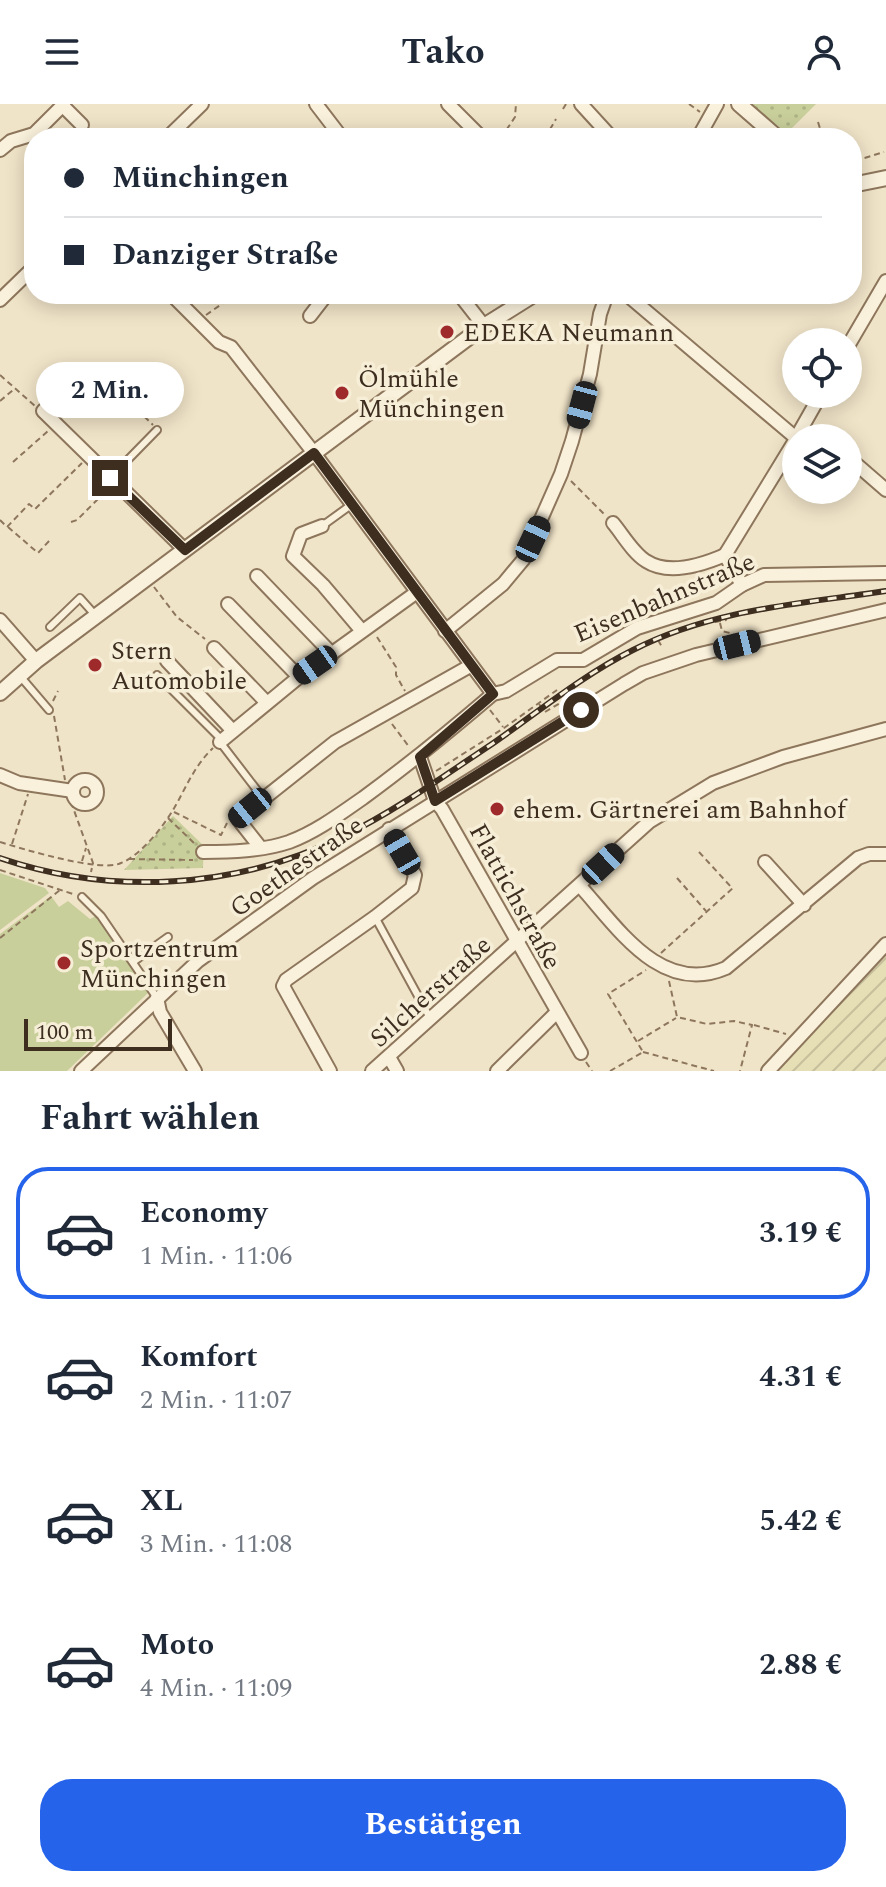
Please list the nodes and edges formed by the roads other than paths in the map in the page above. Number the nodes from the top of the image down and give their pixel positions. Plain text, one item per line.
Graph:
1 (202, 104) edge
2 (316, 104) edge
3 (448, 104) edge
4 (581, 104) edge
5 (717, 104) edge
6 (739, 104) edge
7 (63, 105) edge
8 (82, 125) dead end
9 (40, 128) edge
10 (179, 128) edge
11 (334, 128) edge
12 (472, 128) edge
13 (603, 128) edge
14 (704, 128) edge
15 (767, 128) edge
16 (24, 137) edge
17 (0, 150) edge
18 (886, 178) edge
19 (862, 184) edge
20 (24, 277) edge
21 (886, 281) edge
22 (0, 300) edge
23 (181, 304) edge
24 (319, 304) edge
25 (467, 304) edge
26 (519, 304) edge
27 (604, 304) edge
28 (638, 304) edge
29 (310, 316) dead end
30 (484, 326) junction
31 (859, 328) edge
32 (45, 408) road end
33 (784, 424) edge
34 (157, 430) road end
35 (314, 453) junction
36 (782, 465) edge
37 (862, 469) edge
38 (113, 480) junction
39 (886, 490) edge
40 (352, 504) junction
41 (613, 523) road end
42 (322, 526) joint
43 (185, 550) junction
44 (725, 555) junction
45 (886, 573) edge
46 (257, 576) dead end
47 (742, 585) junction
48 (417, 592) junction
49 (228, 604) dead end
50 (886, 610) edge
51 (96, 616) junction
52 (0, 620) edge
53 (50, 627) dead end
54 (366, 628) junction
55 (445, 631) junction
56 (214, 648) road end
57 (332, 654) junction
58 (36, 661) junction
59 (167, 661) dead end
60 (470, 666) junction
61 (157, 675) dead end
62 (19, 676) junction
63 (299, 677) junction
64 (0, 693) edge
65 (484, 701) junction
66 (267, 703) junction
67 (49, 710) dead end
68 (886, 729) edge
69 (225, 737) junction
70 (418, 757) junction
71 (0, 775) edge
72 (70, 790) road end
73 (263, 798) junction
74 (435, 801) junction
75 (389, 829) junction
76 (260, 847) junction
77 (202, 852) road end
78 (886, 854) edge
79 (765, 862) dead end
80 (580, 886) junction
81 (82, 897) road end
82 (804, 905) junction
83 (375, 917) junction
84 (168, 937) dead end
85 (517, 943) junction
86 (886, 944) edge
87 (133, 962) junction
88 (157, 998) junction
89 (556, 1013) junction
90 (430, 1018) junction
91 (581, 1053) dead end
92 (389, 1057) junction
93 (189, 1069) edge
94 (81, 1071) edge
95 (330, 1071) edge
96 (372, 1071) edge
97 (397, 1071) edge
98 (497, 1071) edge
99 (768, 1071) edge

1 - 10 street
2 - 11 street
3 - 12 street
4 - 13 street
5 - 14 street
6 - 15 street
7 - 8 street
7 - 9 street
16 - 17 street
18 - 19 street
20 - 22 street
21 - 31 street
23 - 35 street
24 - 29 street
25 - 30 street
26 - 30 street
27 - 55 street
28 - 33 street
30 - 35 street
32 - 38 street
34 - 38 lane
35 - 40 street
35 - 43 street
36 - 44 street
37 - 39 street
38 - 43 street
40 - 42 lane
40 - 48 street
41 - 44 street
42 - 54 street
43 - 51 street
44 - 47 street
45 - 47 street, Eisenbahnstraße
46 - 57 street
47 - 65 street, Eisenbahnstraße
48 - 54 street
48 - 55 street
49 - 63 street
50 - 74 street, Goethestraße
51 - 53 lane
51 - 58 street
52 - 58 street
54 - 57 street
55 - 60 street
56 - 66 street
57 - 63 street
58 - 62 street
59 - 69 street
60 - 65 street
60 - 73 street
61 - 69 lane
62 - 64 street
62 - 67 lane
63 - 66 street
65 - 70 street, Eisenbahnstraße
66 - 69 street
68 - 80 street, Silcherstraße
69 - 73 lane
70 - 74 street, Flattichstraße
70 - 76 street, Eisenbahnstraße
71 - 72 street
73 - 76 street
74 - 75 street, Goethestraße
74 - 85 street, Flattichstraße
75 - 83 street
75 - 88 street, Goethestraße
76 - 77 street, Eisenbahnstraße
78 - 82 street
79 - 82 street
80 - 82 street
80 - 85 street, Silcherstraße
81 - 87 lane
83 - 90 lane
83 - 95 street
84 - 87 lane
85 - 89 street, Flattichstraße
85 - 90 street, Silcherstraße
86 - 99 street
87 - 88 lane
88 - 93 street
88 - 94 street, Goethestraße
89 - 91 street, Flattichstraße
89 - 98 street
90 - 92 street, Silcherstraße
92 - 96 street, Silcherstraße
92 - 97 street

